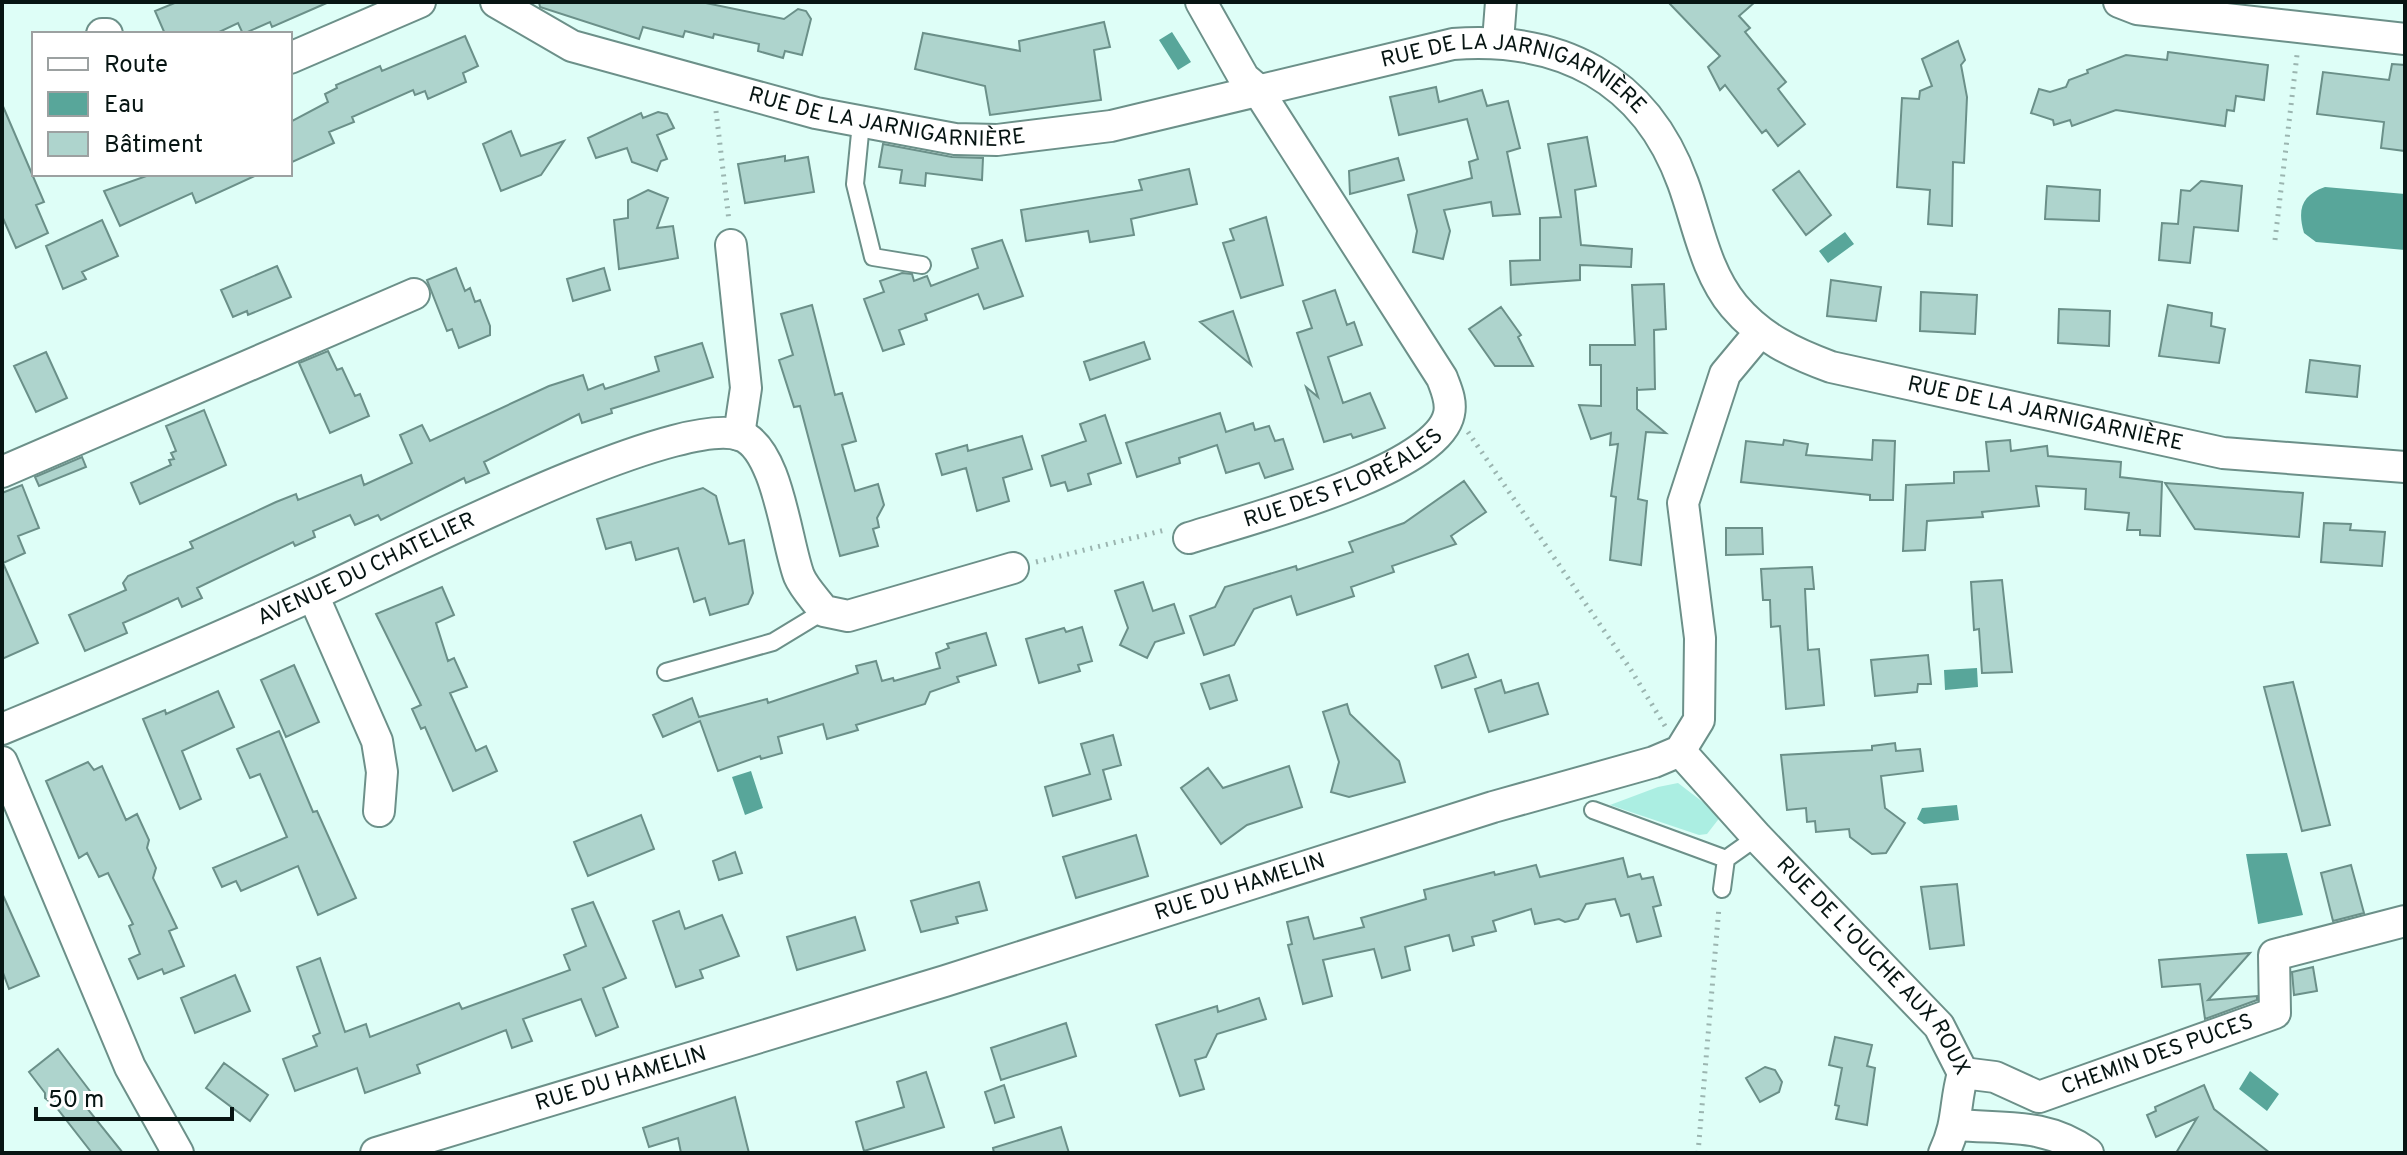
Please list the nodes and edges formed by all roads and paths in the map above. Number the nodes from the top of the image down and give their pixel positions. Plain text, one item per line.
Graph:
1 (420, 2) edge
2 (496, 2) edge
3 (1201, 2) edge
4 (1501, 2) edge
5 (2119, 2) edge
6 (2301, 27) junction
7 (2405, 39) edge
8 (1498, 41) junction
9 (292, 57) edge
10 (715, 86) junction
11 (1257, 89) junction
12 (861, 123) junction
13 (2275, 240) dead end
14 (731, 245) joint
15 (922, 265) dead end
16 (414, 294) dead end
17 (1760, 332) junction
18 (1449, 415) junction
19 (739, 435) junction
20 (2405, 467) edge
21 (2, 472) edge
22 (1189, 538) joint
23 (1013, 568) joint
24 (313, 595) junction
25 (824, 611) junction
26 (666, 672) dead end
27 (2, 729) edge
28 (1680, 751) junction
29 (2, 762) edge
30 (1593, 810) dead end
31 (379, 811) dead end
32 (1757, 837) junction
33 (1726, 859) junction
34 (1722, 889) joint
35 (2405, 921) edge
36 (1963, 1073) junction
37 (2039, 1097) joint
38 (1957, 1125) junction
39 (178, 1153) edge
40 (376, 1153) edge
41 (1698, 1153) edge
42 (1944, 1153) edge
43 (2088, 1153) edge

1 - 9 street
2 - 10 street, RUE DE LA JARNIGARNIÈRE
3 - 11 street
4 - 8 street
5 - 6 street
6 - 7 street
6 - 13 path
8 - 11 street, RUE DE LA JARNIGARNIÈRE
8 - 17 street, RUE DE LA JARNIGARNIÈRE
10 - 12 street, RUE DE LA JARNIGARNIÈRE
10 - 14 path
11 - 12 street, RUE DE LA JARNIGARNIÈRE
11 - 18 street, RUE DES FLORÉALES
12 - 15 lane
14 - 19 street
16 - 21 street
17 - 20 street, RUE DE LA JARNIGARNIÈRE
17 - 28 street
18 - 22 street, RUE DES FLORÉALES
18 - 28 path
19 - 24 street, AVENUE DU CHATELIER
19 - 25 street
22 - 23 path
23 - 25 street
24 - 27 street, AVENUE DU CHATELIER
24 - 31 street
25 - 26 lane
28 - 32 street, RUE DE L'OUCHE AUX ROUX
28 - 40 street, RUE DU HAMELIN
29 - 39 street
30 - 33 lane
32 - 33 lane, RUE DE L'OUCHE AUX ROUX
32 - 36 street, RUE DE L'OUCHE AUX ROUX
33 - 34 lane
34 - 41 path
35 - 37 street, CHEMIN DES PUCES
36 - 37 street, RUE DE L'OUCHE AUX ROUX
36 - 38 street
38 - 42 street
38 - 43 street

